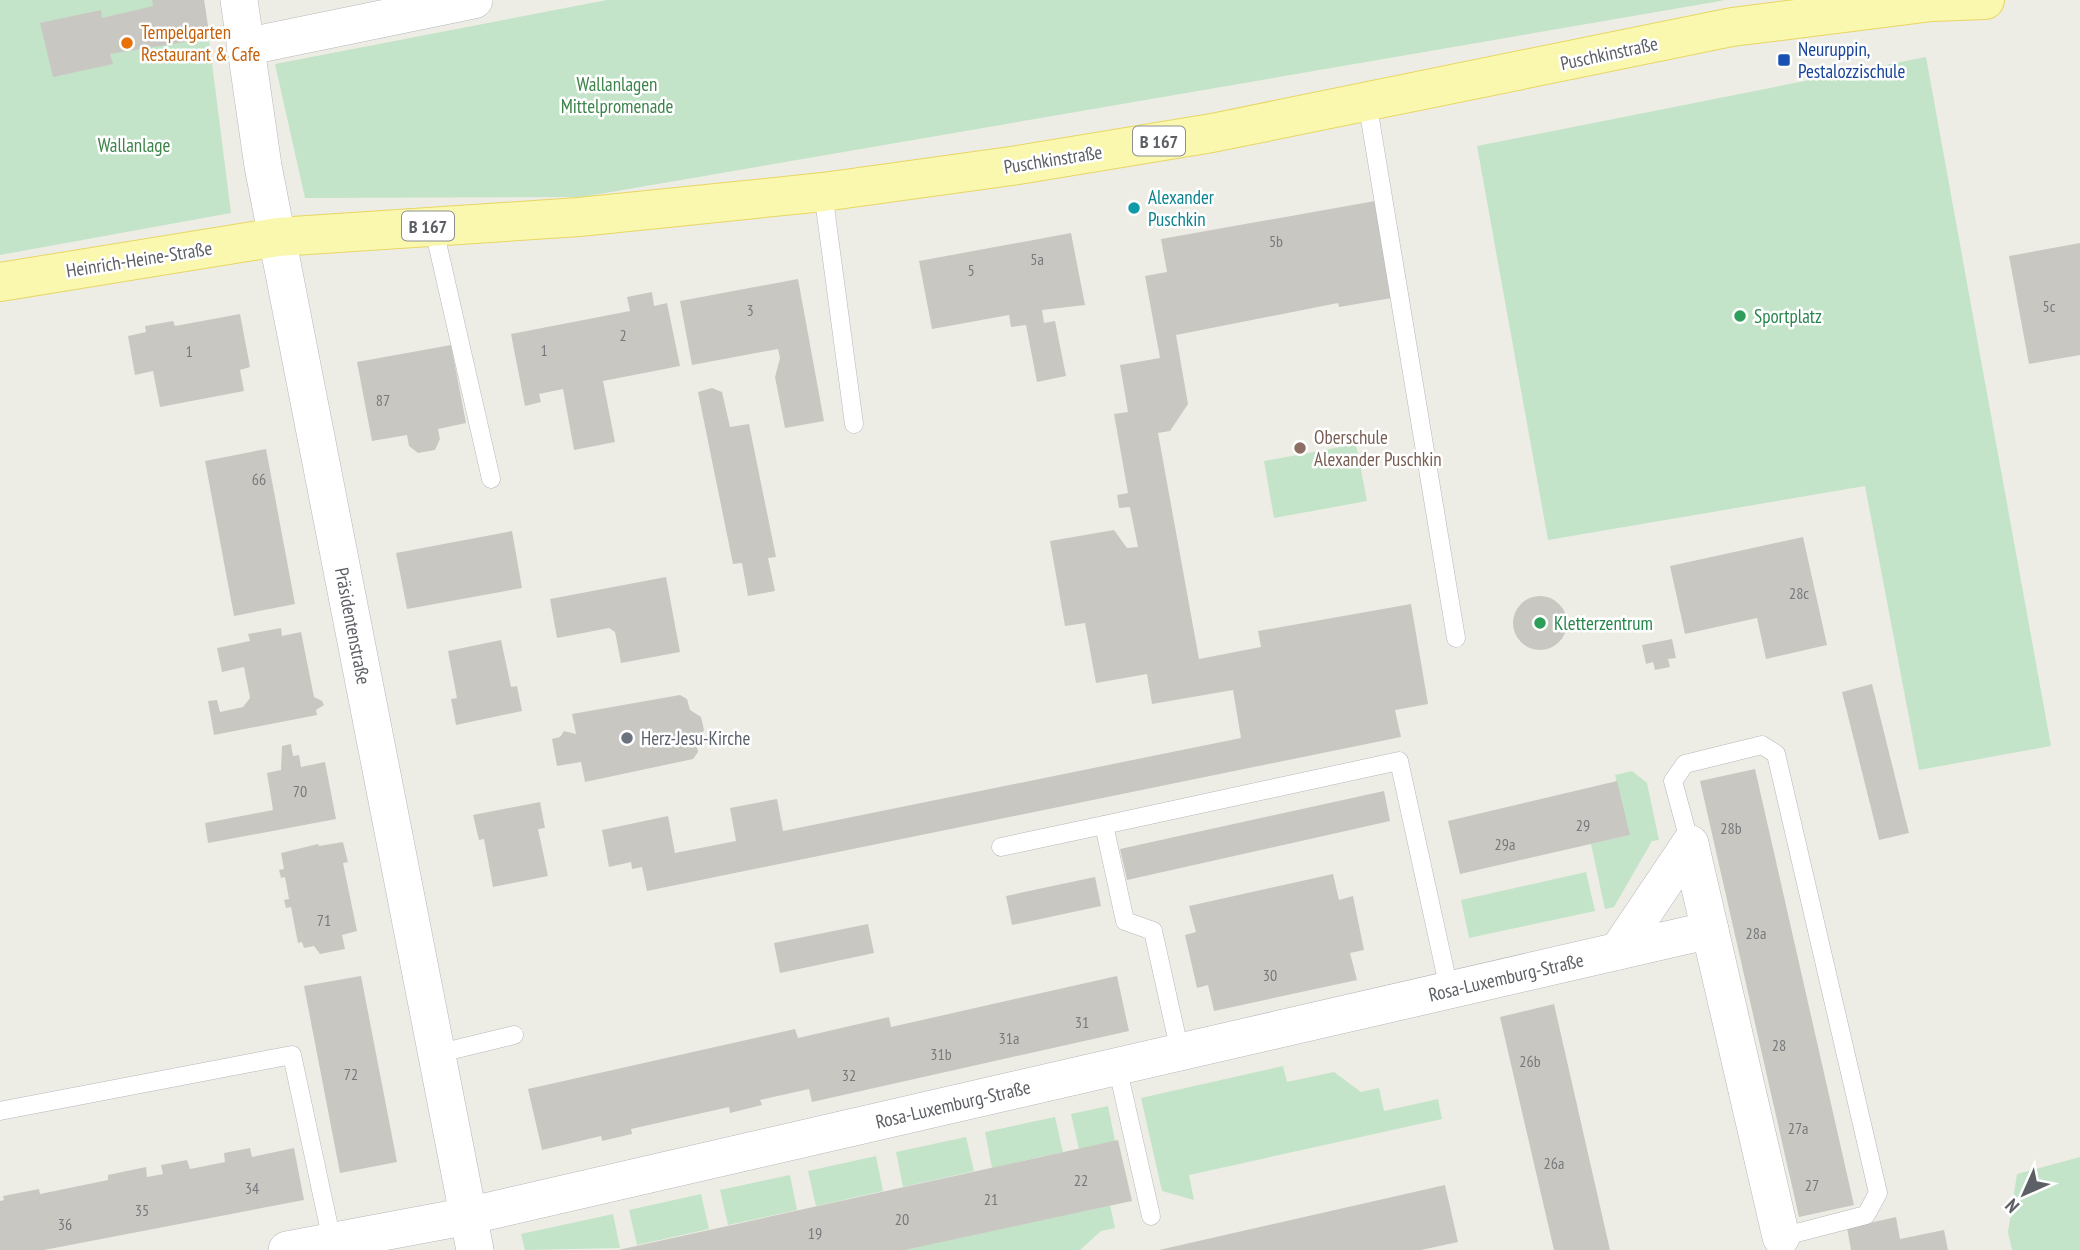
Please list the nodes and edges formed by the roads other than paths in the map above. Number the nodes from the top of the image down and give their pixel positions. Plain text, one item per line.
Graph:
1 (239, 0) edge
2 (474, 0) edge
3 (1985, 0) edge
4 (245, 47) junction
5 (1367, 101) junction
6 (823, 192) junction
7 (433, 225) junction
8 (278, 237) junction
9 (0, 282) edge
10 (854, 424) dead end
11 (491, 480) dead end
12 (1457, 638) dead end
13 (1104, 825) junction
14 (1690, 844) junction
15 (1001, 848) dead end
16 (1710, 930) junction
17 (1618, 951) junction
18 (1449, 989) junction
19 (514, 1035) dead end
20 (1181, 1052) junction
21 (436, 1054) junction
22 (1117, 1066) junction
23 (0, 1111) edge
24 (1151, 1216) dead end
25 (471, 1233) edge
26 (1781, 1237) joint
27 (332, 1241) junction
28 (287, 1250) edge

1 - 4 street, Präsidentenstraße
2 - 4 street
3 - 5 main road, Puschkinstraße / B 167
4 - 8 street, Präsidentenstraße
5 - 6 main road, Puschkinstraße / B 167
5 - 12 lane
6 - 7 main road, Puschkinstraße / B 167
6 - 10 lane
7 - 8 main road, Puschkinstraße / B 167
7 - 11 lane
8 - 9 main road, Heinrich-Heine-Straße / B 167
8 - 21 street, Präsidentenstraße
13 - 15 lane
13 - 18 lane
13 - 20 lane
14 - 16 street
14 - 17 street
14 - 26 lane
16 - 17 street, Rosa-Luxemburg-Straße
16 - 26 street
17 - 18 street, Rosa-Luxemburg-Straße
18 - 20 street, Rosa-Luxemburg-Straße
19 - 21 lane
20 - 22 street, Rosa-Luxemburg-Straße
21 - 25 street, Präsidentenstraße
22 - 24 lane
22 - 25 street, Rosa-Luxemburg-Straße
23 - 27 lane
25 - 27 street, Rosa-Luxemburg-Straße
27 - 28 street, Rosa-Luxemburg-Straße

